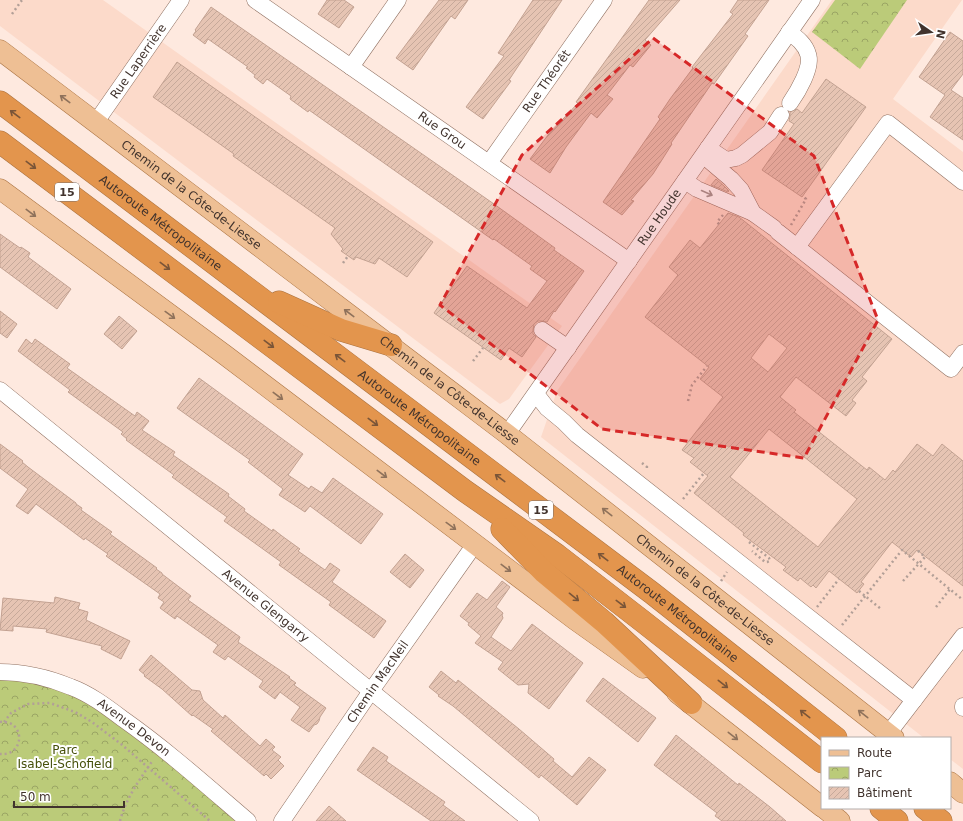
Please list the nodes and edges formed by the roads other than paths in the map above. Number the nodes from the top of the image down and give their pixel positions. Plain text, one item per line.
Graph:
1 (181, 0) edge
2 (255, 0) edge
3 (398, 0) edge
4 (604, 0) edge
5 (812, 0) edge
6 (789, 32) junction
7 (0, 50) edge
8 (351, 67) junction
9 (0, 102) edge
10 (96, 122) junction
11 (0, 142) edge
12 (706, 152) junction
13 (489, 163) junction
14 (685, 181) junction
15 (963, 182) edge
16 (0, 189) edge
17 (753, 212) junction
18 (797, 247) junction
19 (628, 261) junction
20 (243, 286) junction
21 (542, 330) dead end
22 (391, 345) junction
23 (568, 348) junction
24 (963, 354) edge
25 (0, 390) edge
26 (536, 394) junction
27 (508, 434) junction
28 (465, 491) junction
29 (475, 544) junction
30 (963, 636) edge
31 (0, 672) edge
32 (371, 691) junction
33 (914, 700) junction
34 (691, 703) junction
35 (891, 736) edge
36 (835, 737) edge
37 (821, 761) edge
38 (821, 805) edge
39 (825, 809) edge
40 (882, 809) edge
41 (926, 809) edge
42 (248, 821) edge
43 (282, 821) edge
44 (531, 821) edge
45 (840, 821) edge
46 (897, 821) edge
47 (941, 821) edge

1 - 10 street, Rue Laperrière
2 - 8 street, Rue Grou
3 - 8 street
4 - 13 street, Rue Théorêt
5 - 6 street, Rue Houde
6 - 12 street, Rue Houde
6 - 12 street
10 -> 7 main road, Chemin de la Côte-de-Liesse
8 - 13 street, Rue Grou
20 -> 9 highway, Autoroute Métropolitaine / 15
22 -> 10 main road, Chemin de la Côte-de-Liesse
11 -> 28 highway, 15
12 - 14 street, Rue Houde
12 - 17 street
13 - 19 street, Rue Grou
14 -> 17 street
14 - 19 street, Rue Houde
15 - 18 street
16 -> 29 main road
17 - 18 street
18 - 24 street
19 - 23 street, Rue Houde
20 - 22 highway
36 -> 20 highway, Autoroute Métropolitaine / 15
21 - 23 street
22 - 27 main road, Chemin de la Côte-de-Liesse
23 - 26 street, Rue Houde
25 - 32 street, Avenue Glengarry
26 - 27 street, Rue Houde
26 - 33 street
35 -> 27 main road, Chemin de la Côte-de-Liesse
28 -> 34 highway
28 -> 37 highway, 15
29 - 32 street, Chemin MacNeil
29 -> 34 main road
30 - 33 street
31 - 42 street, Avenue Devon
32 - 43 street, Chemin MacNeil
32 - 44 street, Avenue Glengarry
33 - 35 street
34 -> 38 main road
39 - 45 main road
40 - 46 highway
41 - 47 highway

